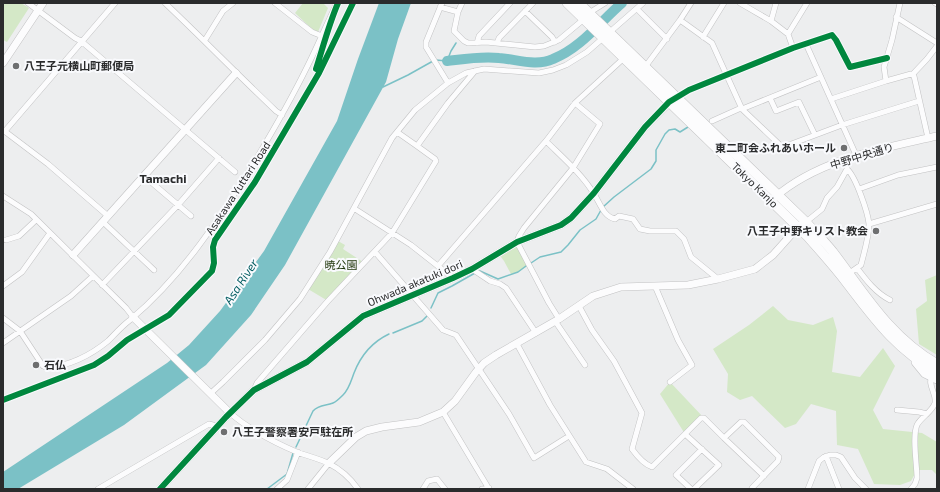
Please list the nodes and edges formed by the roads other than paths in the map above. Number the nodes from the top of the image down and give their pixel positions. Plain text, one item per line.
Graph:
1 (28, 3) edge
2 (43, 3) edge
3 (115, 3) edge
4 (165, 3) edge
5 (233, 3) edge
6 (274, 3) edge
7 (337, 3) edge
8 (462, 3) edge
9 (510, 3) edge
10 (567, 3) edge
11 (579, 3) edge
12 (606, 3) edge
13 (643, 3) edge
14 (691, 3) edge
15 (724, 3) edge
16 (740, 3) edge
17 (776, 3) edge
18 (807, 3) edge
19 (900, 3) edge
20 (441, 5) edge
21 (528, 6) edge
22 (636, 9) junction
23 (39, 10) junction
24 (458, 12) junction
25 (896, 17) junction
26 (588, 18) junction
27 (680, 20) junction
28 (771, 21) junction
29 (788, 34) junction
30 (606, 35) junction
31 (322, 36) junction
32 (703, 37) junction
33 (667, 39) junction
34 (205, 40) junction
35 (81, 41) junction
36 (555, 42) junction
37 (477, 43) junction
38 (497, 43) junction
39 (806, 44) junction
40 (937, 44) edge
41 (793, 48) junction
42 (624, 58) junction
43 (887, 58) junction
44 (3, 63) edge
45 (646, 67) junction
46 (476, 70) junction
47 (236, 73) junction
48 (727, 75) junction
49 (912, 75) junction
50 (821, 77) junction
51 (886, 81) junction
52 (447, 82) junction
53 (770, 98) junction
54 (673, 99) junction
55 (831, 99) junction
56 (919, 101) junction
57 (576, 103) junction
58 (741, 108) junction
59 (282, 115) junction
60 (712, 121) dead end
61 (842, 125) junction
62 (185, 129) junction
63 (4, 131) edge
64 (397, 132) junction
65 (815, 135) junction
66 (937, 136) edge
67 (928, 138) junction
68 (546, 140) junction
69 (417, 146) junction
70 (856, 155) junction
71 (219, 158) junction
72 (844, 160) junction
73 (937, 167) edge
74 (573, 168) junction
75 (847, 169) junction
76 (235, 172) dead end
77 (144, 176) junction
78 (859, 189) junction
79 (594, 193) junction
80 (3, 196) edge
81 (774, 197) junction
82 (937, 204) edge
83 (178, 205) junction
84 (354, 209) junction
85 (191, 216) dead end
86 (105, 219) junction
87 (36, 220) junction
88 (869, 224) junction
89 (802, 225) junction
90 (50, 233) junction
91 (392, 233) junction
92 (6, 240) dead end
93 (518, 242) junction
94 (135, 252) junction
95 (375, 252) junction
96 (73, 256) junction
97 (438, 266) junction
98 (856, 268) junction
99 (154, 270) dead end
100 (475, 271) junction
101 (848, 274) junction
102 (93, 276) junction
103 (453, 278) junction
104 (718, 279) junction
105 (3, 285) edge
106 (102, 285) junction
107 (655, 286) junction
108 (411, 295) junction
109 (890, 300) dead end
110 (579, 306) junction
111 (3, 318) edge
112 (135, 319) junction
113 (557, 320) junction
114 (20, 331) junction
115 (536, 333) junction
116 (3, 343) edge
117 (517, 344) junction
118 (937, 364) edge
119 (585, 365) dead end
120 (479, 369) junction
121 (935, 376) edge
122 (670, 382) dead end
123 (254, 390) junction
124 (209, 392) junction
125 (936, 402) edge
126 (897, 410) dead end
127 (444, 412) junction
128 (230, 413) junction
129 (927, 414) junction
130 (216, 427) junction
131 (686, 434) junction
132 (569, 436) junction
133 (724, 438) junction
134 (702, 449) junction
135 (298, 452) junction
136 (826, 456) junction
137 (329, 463) junction
138 (764, 476) junction
139 (489, 488) edge
140 (752, 488) edge
141 (98, 489) edge
142 (160, 489) edge
143 (277, 489) edge
144 (308, 489) edge
145 (358, 489) edge
146 (423, 489) edge
147 (445, 489) edge
148 (482, 489) edge
149 (633, 489) edge
150 (692, 489) edge
151 (808, 489) edge
152 (839, 489) edge
153 (866, 489) edge
154 (911, 489) edge

1 - 23 street
2 - 23 street
3 - 35 street
4 - 34 street
5 - 34 street
6 - 31 street
7 - 31 street
8 - 24 street
9 - 37 street
10 - 26 highway, Tokyo Kanjo
11 - 26 highway, Tokyo Kanjo
12 - 26 street
13 - 22 street
14 - 27 street
15 - 32 street
16 - 28 street
17 - 28 street
18 - 29 street
19 - 25 street
20 - 24 street
20 - 52 street
21 - 36 street
21 - 38 street
22 - 30 street
22 - 33 street
23 - 35 street
23 - 44 street
24 - 37 street
25 - 40 street
25 - 43 street
26 - 30 highway, Tokyo Kanjo
26 - 36 street
27 - 32 street
27 - 33 street
28 - 29 street
29 - 41 street
30 - 42 highway, Tokyo Kanjo
30 - 45 highway, Tokyo Kanjo
30 - 46 street
31 - 59 street
32 - 48 street
33 - 45 street
34 - 47 street
35 - 62 street
35 - 63 street
36 - 38 street
37 - 38 street
39 - 41 street
39 - 43 street
39 - 50 street
40 - 49 street
41 - 48 street
42 - 54 highway, Tokyo Kanjo
42 - 57 street
43 - 51 street
45 - 54 highway, Tokyo Kanjo
46 - 52 street
46 - 69 street
47 - 59 street
47 - 62 street
48 - 54 street
48 - 58 street
49 - 51 street
49 - 56 street
50 - 53 street
50 - 55 street
51 - 55 street
52 - 64 street
53 - 58 street
53 - 65 street
54 - 79 street, Ohwada akatuki dori
54 - 81 highway, Tokyo Kanjo
55 - 61 street
56 - 61 street
56 - 67 street
57 - 68 street
57 - 74 street
58 - 60 street
58 - 65 street
59 - 112 street
61 - 65 street
61 - 70 street
62 - 71 street
62 - 77 street
63 - 86 street
64 - 69 street
64 - 84 street
66 - 67 street, 中野中央通り
67 - 70 street, 中野中央通り
68 - 74 street
68 - 97 street
69 - 91 street
70 - 72 street, 中野中央通り
71 - 76 street
71 - 83 street
72 - 75 street
72 - 81 street, 中野中央通り
73 - 78 street
74 - 79 street
74 - 93 street
75 - 78 street
75 - 89 street
77 - 83 street
77 - 86 street
78 - 88 street
79 - 93 street, Ohwada akatuki dori
79 - 104 street
80 - 87 street
81 - 89 highway, Tokyo Kanjo
82 - 88 street
83 - 85 street
83 - 94 street
84 - 91 street
84 - 124 street
86 - 94 street
86 - 96 street
87 - 90 street
87 - 92 street
88 - 98 street
89 - 101 highway, Tokyo Kanjo
89 - 104 street
89 - 121 highway, Tokyo Kanjo
90 - 96 street
90 - 105 street
91 - 95 street
91 - 97 street
93 - 100 street, Ohwada akatuki dori
93 - 113 street
94 - 99 street
94 - 106 street
95 - 108 street
95 - 123 street
96 - 102 street
97 - 103 street
98 - 101 street
98 - 109 street
100 - 103 street, Ohwada akatuki dori
100 - 115 street
101 - 118 highway, Tokyo Kanjo
102 - 106 street
102 - 114 street
103 - 108 street, Ohwada akatuki dori
104 - 107 street
106 - 112 street
107 - 110 street
107 - 122 street
108 - 120 street
108 - 123 street, Ohwada akatuki dori
110 - 113 street
110 - 131 street
111 - 114 street
112 - 114 street
112 - 124 street
113 - 115 street
113 - 119 street
114 - 116 street
115 - 117 street
117 - 120 street
117 - 132 street
120 - 127 street
120 - 132 street
121 - 125 street
123 - 128 street, Ohwada akatuki dori
124 - 128 street
125 - 129 street
126 - 129 street
127 - 137 street
127 - 139 street
128 - 130 street, Ohwada akatuki dori
128 - 135 street
129 - 154 street
130 - 141 street
130 - 142 street, Ohwada akatuki dori
131 - 133 street
131 - 134 street
132 - 149 street
133 - 138 street
133 - 138 street
134 - 150 street
134 - 150 street
135 - 137 street
135 - 143 street
136 - 151 street
136 - 152 street
136 - 153 street
137 - 144 street
137 - 145 street
138 - 140 street
139 - 148 street
146 - 147 street

